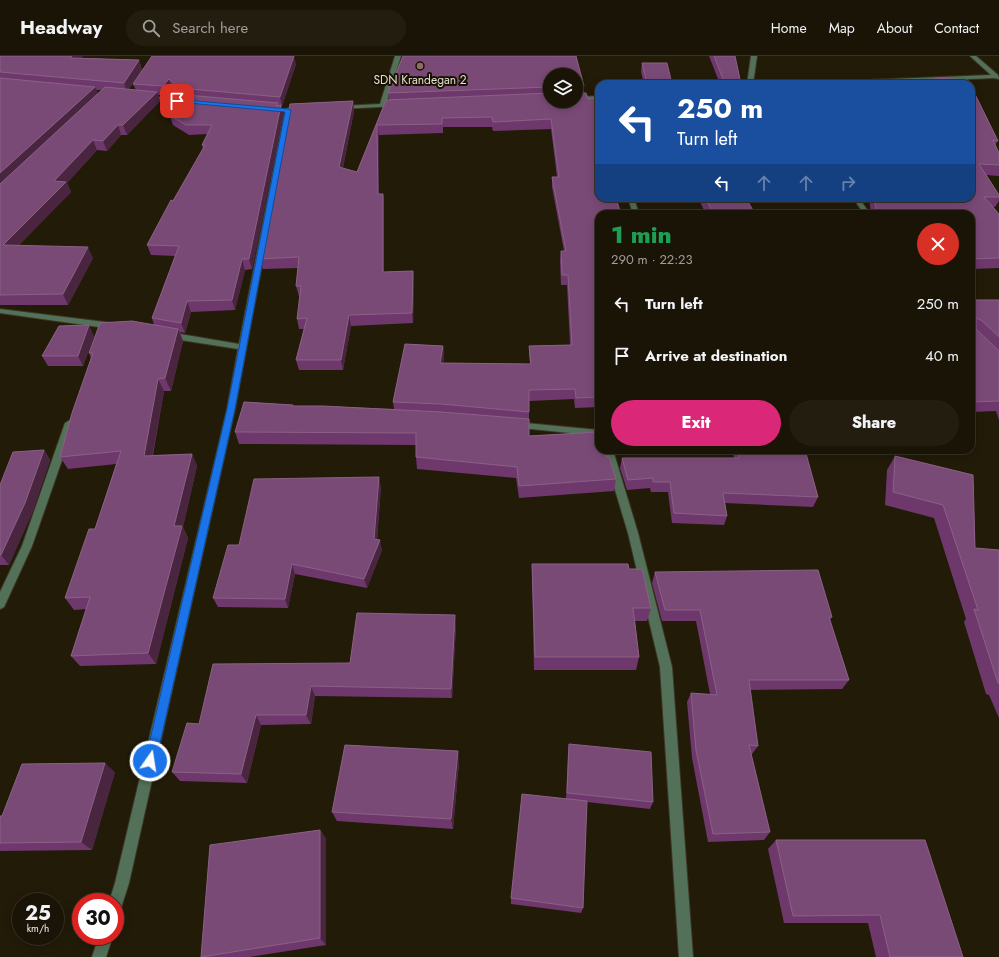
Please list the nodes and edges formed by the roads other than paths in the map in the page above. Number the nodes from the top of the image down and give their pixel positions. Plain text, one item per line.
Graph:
1 (398, 56) edge
2 (754, 56) edge
3 (973, 56) edge
4 (998, 78) edge
5 (751, 80) edge
6 (938, 80) edge
7 (138, 97) edge
8 (595, 98) edge
9 (583, 99) edge
10 (201, 103) edge
11 (407, 105) edge
12 (383, 106) junction
13 (336, 108) edge
14 (288, 110) edge
15 (0, 311) edge
16 (120, 327) edge
17 (158, 333) edge
18 (243, 347) junction
19 (74, 413) edge
20 (504, 424) edge
21 (595, 433) edge
22 (609, 454) edge
23 (0, 604) edge
24 (119, 893) edge
25 (103, 945) edge
26 (99, 957) edge
27 (686, 957) edge

1 - 12 street
2 - 5 street
3 - 4 street
4 - 6 street
7 - 10 street
8 - 9 street
11 - 12 street
12 - 13 street
14 - 18 street
15 - 16 street
17 - 18 street
18 - 24 street
19 - 23 street
20 - 21 street
22 - 27 street
25 - 26 street

